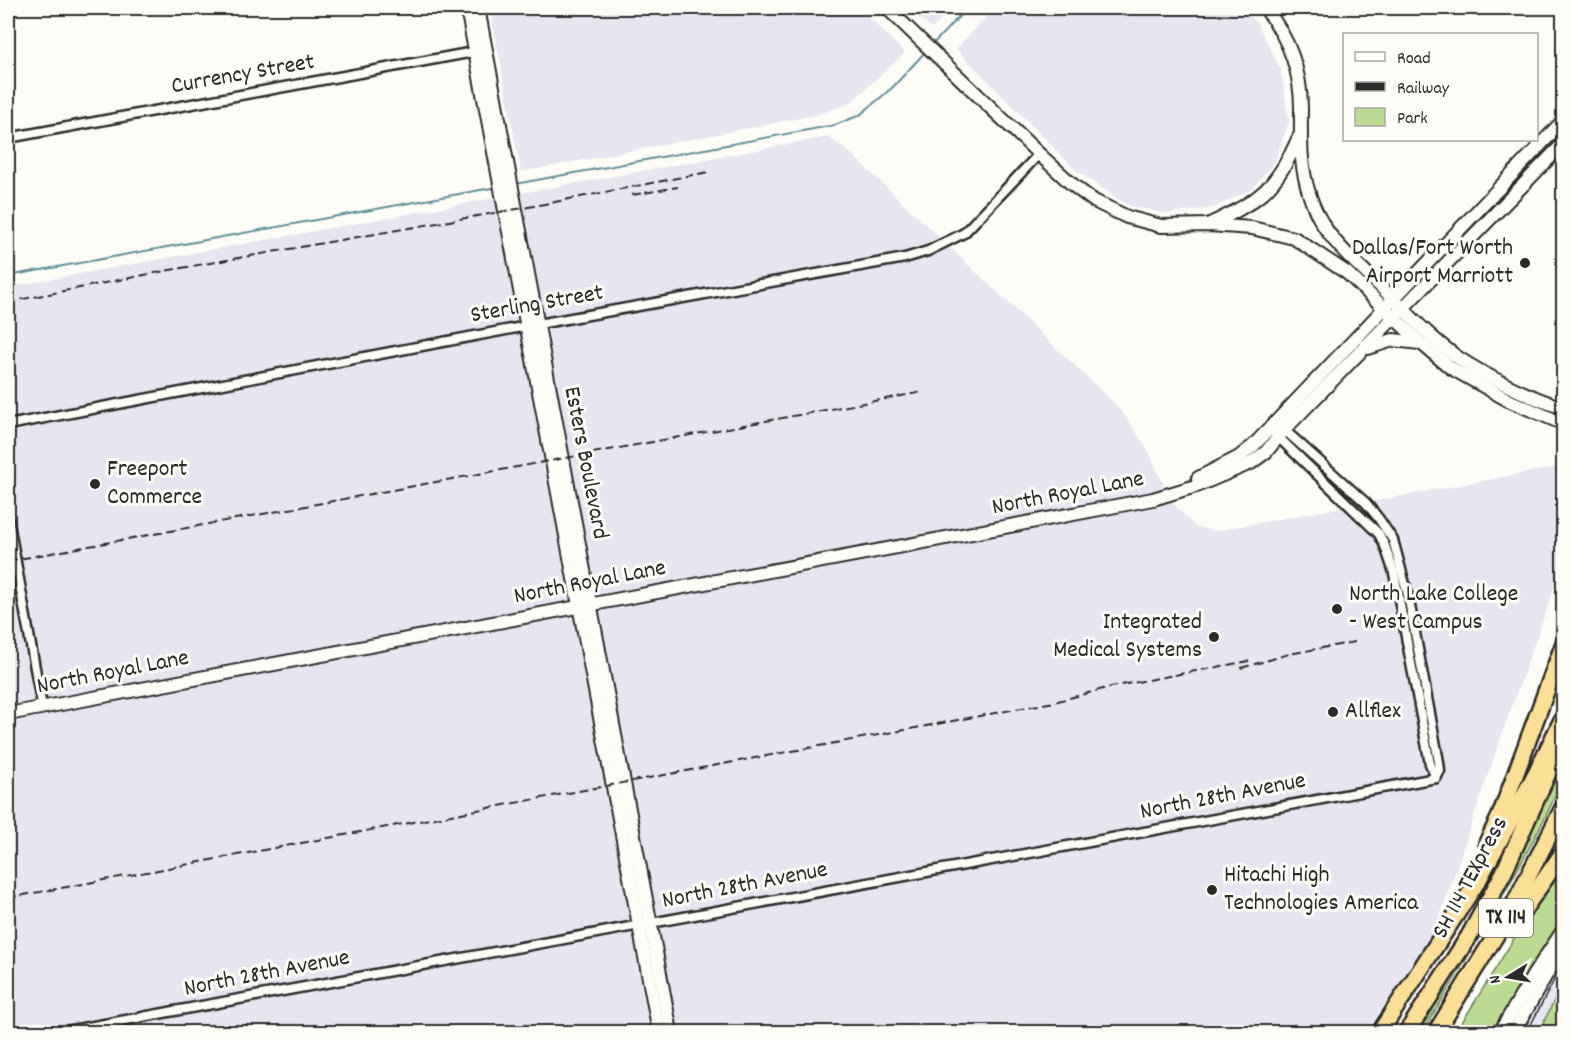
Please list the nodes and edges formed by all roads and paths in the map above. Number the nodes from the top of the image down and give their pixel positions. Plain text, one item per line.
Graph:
1 (467, 8) edge
2 (478, 8) edge
3 (887, 8) edge
4 (1265, 8) edge
5 (481, 50) junction
6 (1563, 120) edge
7 (1301, 133) junction
8 (8, 138) edge
9 (1543, 142) junction
10 (1563, 143) edge
11 (1554, 153) junction
12 (1039, 154) junction
13 (1209, 225) junction
14 (1388, 303) junction
15 (1398, 313) junction
16 (532, 325) junction
17 (1420, 343) junction
18 (1362, 351) junction
19 (1522, 391) junction
20 (1516, 404) junction
21 (1563, 408) edge
22 (1563, 424) edge
23 (8, 425) edge
24 (1277, 429) junction
25 (8, 518) edge
26 (585, 606) junction
27 (1563, 643) edge
28 (42, 707) junction
29 (8, 714) edge
30 (1563, 716) edge
31 (1563, 738) edge
32 (1563, 806) edge
33 (1563, 851) edge
34 (1453, 920) junction
35 (645, 924) junction
36 (1563, 929) edge
37 (1563, 948) edge
38 (1439, 1029) edge
39 (62, 1032) edge
40 (659, 1032) edge
41 (671, 1032) edge
42 (1380, 1032) edge
43 (1407, 1032) edge
44 (1500, 1032) edge
45 (1514, 1032) edge

1 - 5 main road, Esters Boulevard
2 - 5 main road, Esters Boulevard
3 - 12 main road
4 - 7 main road
5 - 8 street, Currency Street
5 - 16 main road, Esters Boulevard
6 - 9 main road
7 - 13 main road
7 - 14 main road
9 - 11 main road
9 - 14 main road
10 - 11 main road, North Royal Lane
11 - 15 main road, North Royal Lane
12 - 13 main road
12 - 16 street, Sterling Street
13 - 14 main road
14 - 15 main road
14 - 24 main road
15 - 17 main road
15 - 18 main road, North Royal Lane
15 - 19 main road
16 - 23 street, Sterling Street
16 - 26 main road, Esters Boulevard
17 - 18 main road
17 - 20 main road
18 - 24 main road, North Royal Lane
19 - 20 main road
19 - 21 main road
20 - 22 main road
24 - 26 main road, North Royal Lane
24 - 35 street, North 28th Avenue
25 - 28 street
26 - 28 main road, North Royal Lane
26 - 35 main road, Esters Boulevard
27 - 34 highway
28 - 29 main road, North Royal Lane
30 - 34 highway, TX 114
31 - 43 highway, SH 114 TEXpress
32 - 38 highway, TX 114
33 - 38 highway
34 - 42 highway, TX 114
35 - 39 street, North 28th Avenue
35 - 40 main road, Esters Boulevard
35 - 41 main road, Esters Boulevard
36 - 44 main road
37 - 45 main road

